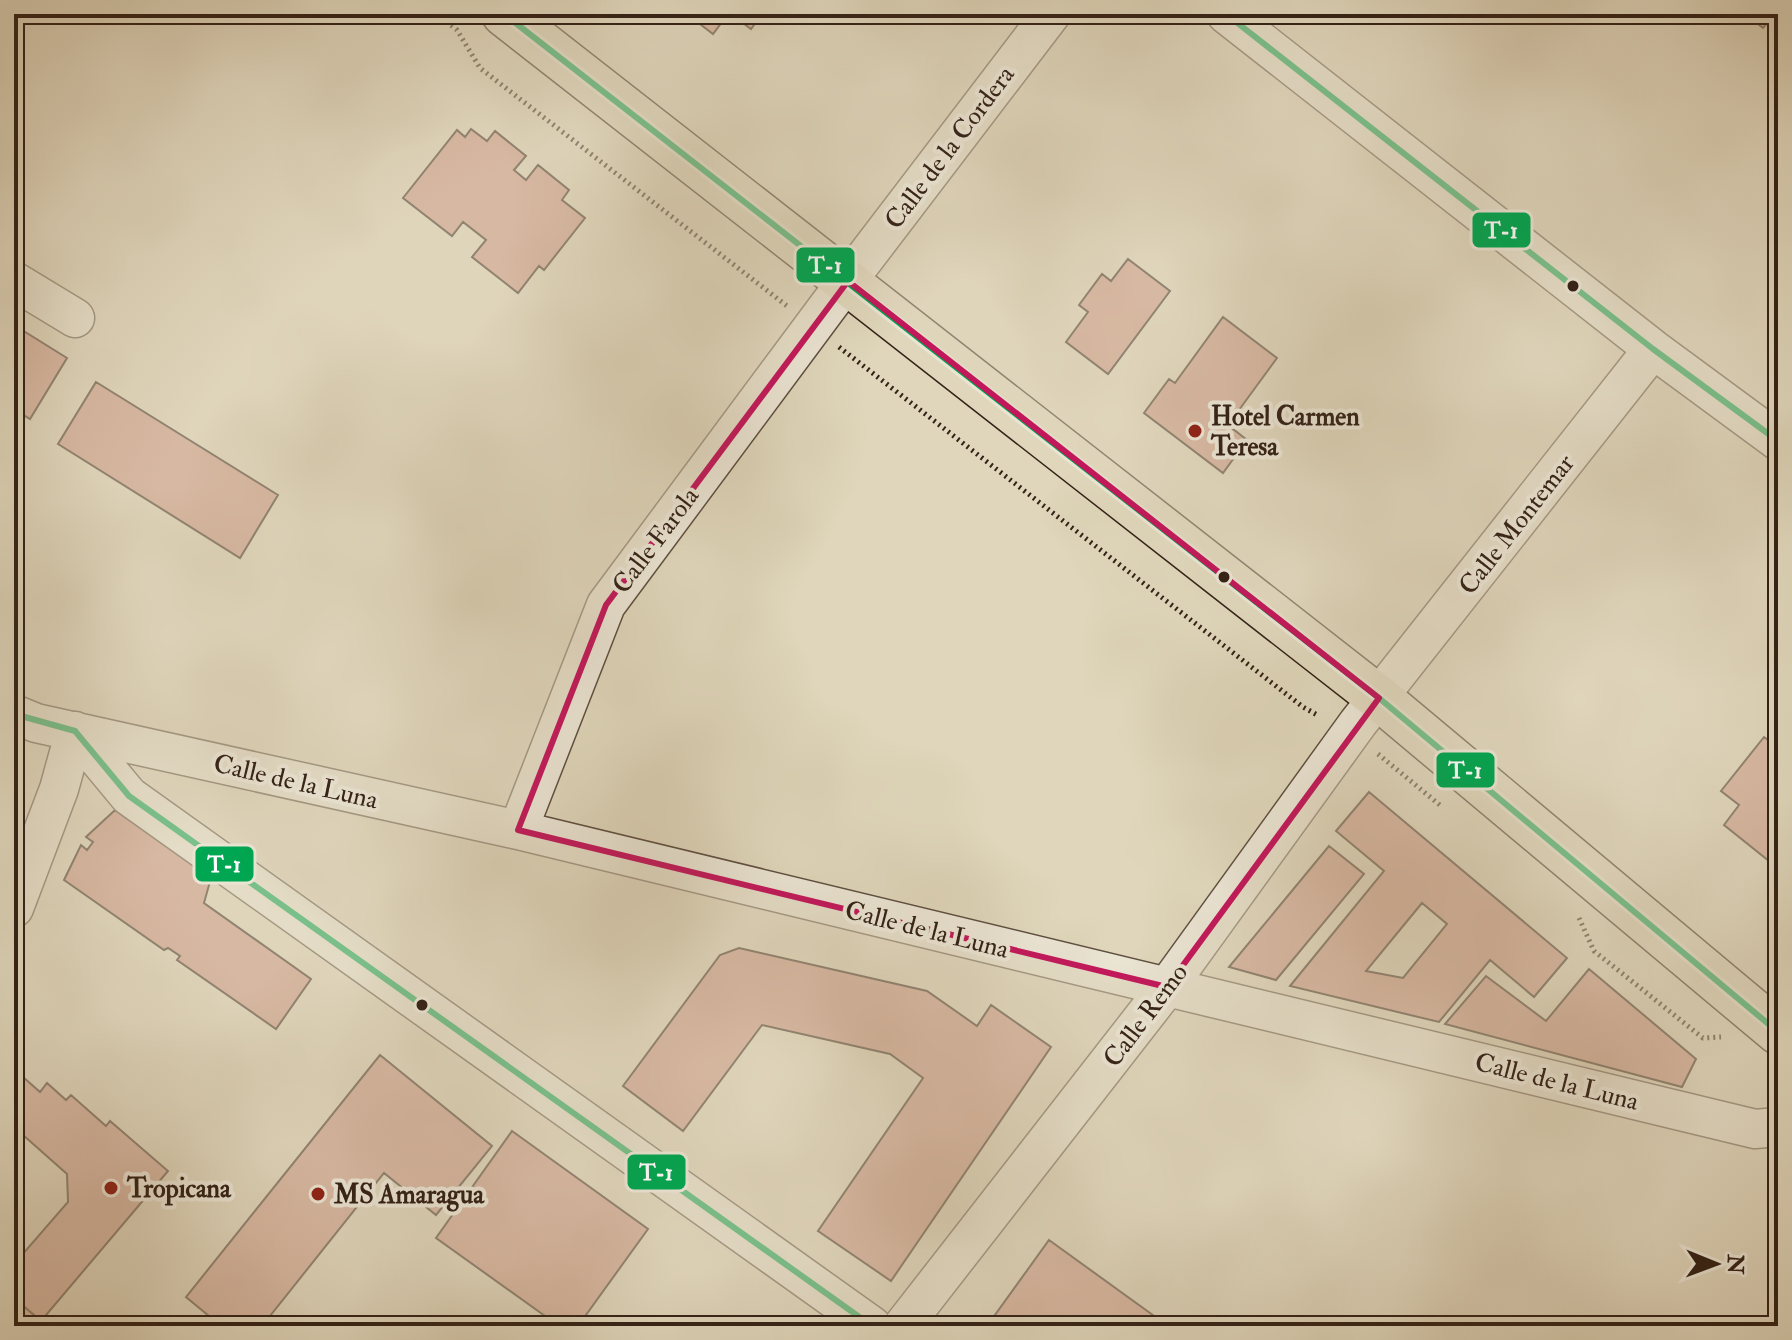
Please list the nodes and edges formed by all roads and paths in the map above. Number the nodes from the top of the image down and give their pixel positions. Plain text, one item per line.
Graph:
1 (437, 14) edge
2 (504, 14) edge
3 (1051, 14) edge
4 (1226, 14) edge
5 (14, 281) edge
6 (848, 281) junction
7 (75, 318) dead end
8 (813, 326) junction
9 (1653, 349) junction
10 (1777, 437) edge
11 (1379, 698) junction
12 (14, 714) edge
13 (75, 731) junction
14 (1351, 733) junction
15 (1444, 808) dead end
16 (518, 830) junction
17 (14, 908) edge
18 (1578, 916) dead end
19 (1167, 987) junction
20 (1778, 1032) edge
21 (1731, 1037) dead end
22 (1778, 1127) edge
23 (872, 1326) edge
24 (903, 1326) edge

1 - 8 path
2 - 6 main road
3 - 6 street, Calle de la Cordera
4 - 9 street
5 - 7 street
6 - 8 street, Calle Farola
6 - 11 main road
8 - 14 path
8 - 16 street, Calle Farola
9 - 10 street
9 - 11 street, Calle Montemar
11 - 14 street, Calle Remo
11 - 20 main road
12 - 13 street, Calle de la Luna
13 - 16 street, Calle de la Luna
13 - 17 street
13 - 23 street
14 - 15 path
14 - 19 street, Calle Remo
16 - 19 street, Calle de la Luna
18 - 21 path
19 - 22 street, Calle de la Luna
19 - 24 street, Calle Remo

